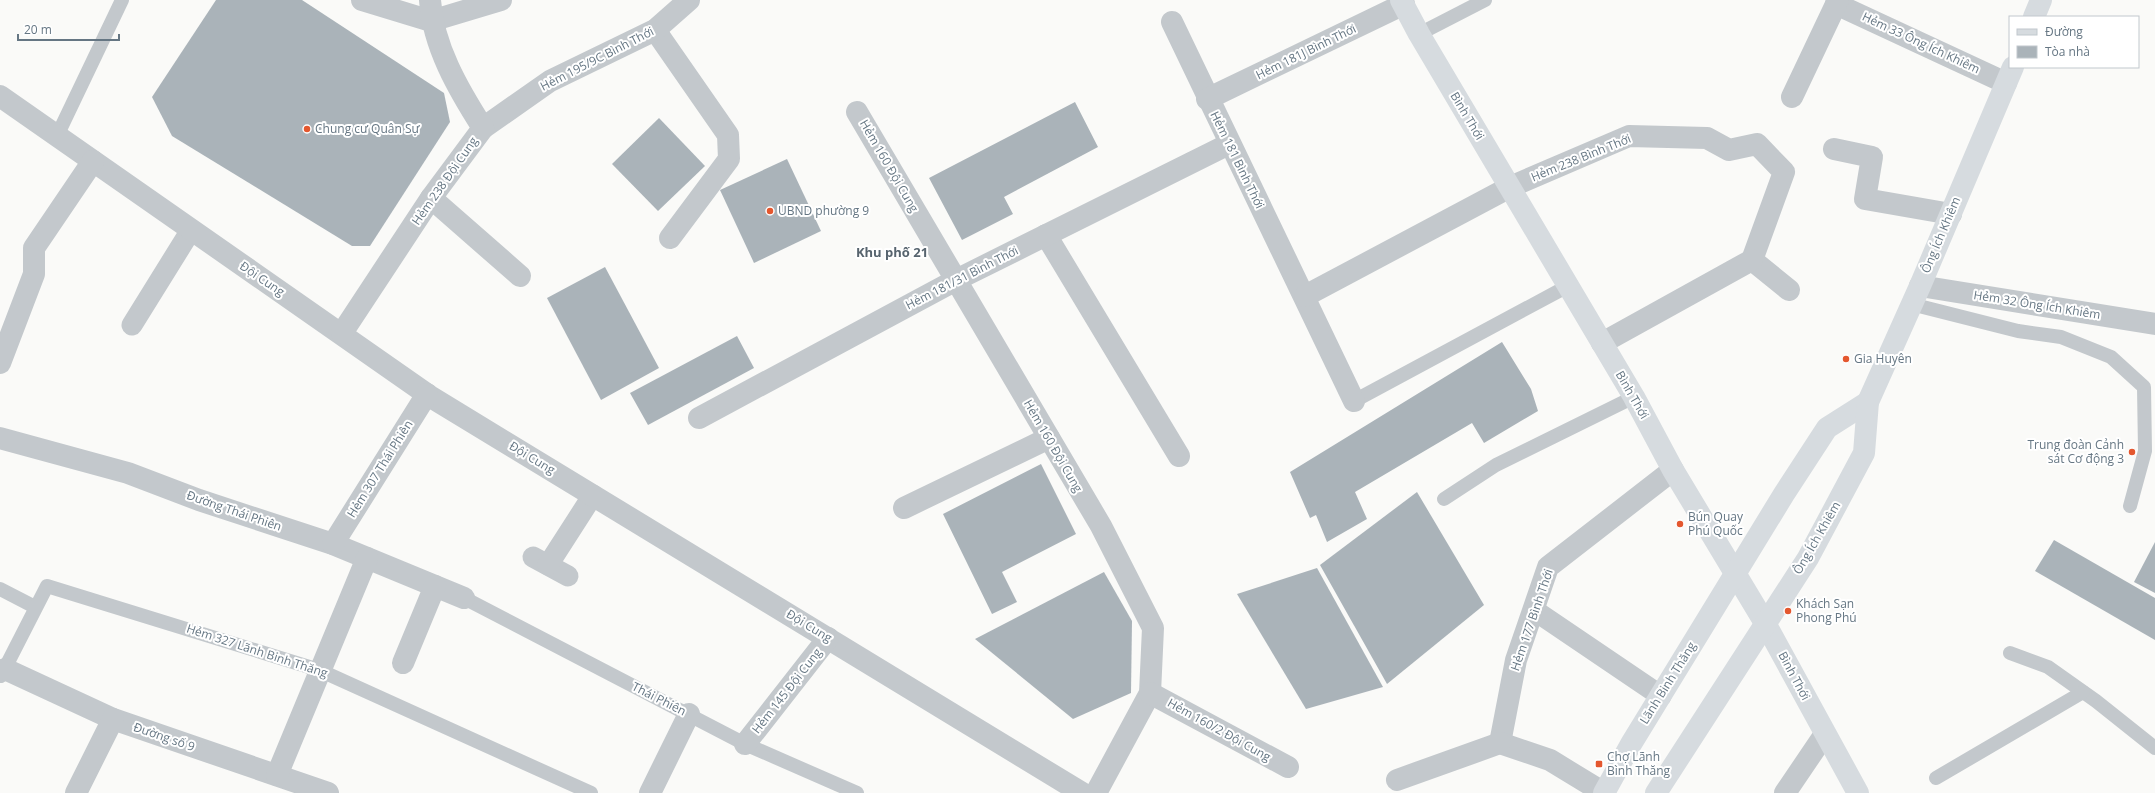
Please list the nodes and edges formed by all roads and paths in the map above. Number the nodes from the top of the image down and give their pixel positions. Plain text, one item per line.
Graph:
1 (122, 0) edge
2 (362, 0) edge
3 (501, 0) edge
4 (689, 0) edge
5 (1485, 0) edge
6 (2041, 0) edge
7 (1402, 2) edge
8 (1837, 2) edge
9 (430, 10) edge
10 (2034, 16) edge
11 (1172, 22) dead end
12 (655, 30) junction
13 (1419, 34) junction
14 (2009, 75) edge
15 (0, 96) edge
16 (1792, 97) dead end
17 (1207, 99) junction
18 (858, 112) dead end
19 (483, 128) junction
20 (57, 136) junction
21 (1229, 144) junction
22 (1834, 149) dead end
23 (93, 161) junction
24 (1510, 187) junction
25 (431, 198) junction
26 (1951, 214) junction
27 (191, 230) junction
28 (1046, 235) junction
29 (670, 238) dead end
30 (1752, 260) junction
31 (520, 276) dead end
32 (956, 280) junction
33 (1568, 286) junction
34 (1788, 290) dead end
35 (1916, 295) junction
36 (1305, 296) junction
37 (2155, 324) edge
38 (132, 325) dead end
39 (342, 333) junction
40 (1602, 343) junction
41 (0, 364) edge
42 (427, 394) junction
43 (1634, 397) junction
44 (1354, 401) joint
45 (1868, 402) junction
46 (699, 418) dead end
47 (0, 438) edge
48 (1049, 438) junction
49 (1178, 456) dead end
50 (1673, 470) junction
51 (593, 495) junction
52 (1444, 499) dead end
53 (2130, 506) dead end
54 (904, 508) dead end
55 (333, 544) junction
56 (367, 558) junction
57 (1735, 575) junction
58 (568, 576) dead end
59 (435, 586) junction
60 (0, 589) edge
61 (464, 598) joint
62 (36, 607) junction
63 (1534, 610) junction
64 (1765, 623) junction
65 (828, 638) junction
66 (2010, 653) dead end
67 (403, 664) dead end
68 (319, 670) junction
69 (2, 674) edge
70 (2083, 692) junction
71 (1150, 693) junction
72 (1661, 696) junction
73 (689, 714) junction
74 (114, 719) junction
75 (1825, 734) junction
76 (745, 744) junction
77 (1500, 744) junction
78 (2155, 748) edge
79 (1288, 767) dead end
80 (277, 775) junction
81 (1936, 778) dead end
82 (1397, 780) dead end
83 (76, 793) edge
84 (328, 793) edge
85 (591, 793) edge
86 (650, 793) edge
87 (857, 793) edge
88 (1082, 793) edge
89 (1096, 793) edge
90 (1604, 793) edge
91 (1656, 793) edge
92 (1785, 793) edge
93 (1858, 793) edge

1 - 20 lane
2 - 9 street
3 - 9 street
4 - 12 street, Hẻm 195/9C Bình Thới
5 - 13 lane
6 - 10 main road
7 - 13 main road, Bình Thới
7 - 17 street, Hẻm 181J Bình Thới
8 - 14 street, Hẻm 33 Ông Ích Khiêm
8 - 16 street, Hẻm 33 Ông Ích Khiêm
9 - 19 street, Hẻm 238 Đội Cung
11 - 17 street, Hẻm 181 Bình Thới
12 - 19 street, Hẻm 195/9C Bình Thới
12 - 29 street
13 - 24 main road, Bình Thới
14 - 26 main road, Ông Ích Khiêm
15 - 20 street, Đội Cung
17 - 21 street, Hẻm 181 Bình Thới
18 - 32 street, Hẻm 160 Đội Cung
19 - 25 street, Hẻm 238 Đội Cung
20 - 23 street, Đội Cung
21 - 28 street, Hẻm 181/31 Bình Thới
21 - 36 street, Hẻm 181 Bình Thới
22 - 26 street
23 - 27 street, Đội Cung
23 - 41 street
24 - 30 street, Hẻm 238 Bình Thới
24 - 33 main road, Bình Thới
24 - 36 street
25 - 31 street
25 - 39 street, Hẻm 238 Đội Cung
26 - 35 main road, Ông Ích Khiêm
27 - 38 street
27 - 39 street, Đội Cung
28 - 32 street, Hẻm 181/31 Bình Thới
28 - 49 street
30 - 34 street
30 - 40 street
32 - 46 street, Hẻm 181/31 Bình Thới
32 - 48 street, Hẻm 160 Đội Cung
33 - 40 main road, Bình Thới
33 - 44 lane
35 - 37 street, Hẻm 32 Ông Ích Khiêm
35 - 45 main road, Ông Ích Khiêm
35 - 53 lane
36 - 44 street, Hẻm 181 Bình Thới
39 - 42 street, Đội Cung
40 - 43 main road, Bình Thới
42 - 51 street, Đội Cung
42 - 55 street, Hẻm 307 Thái Phiên
43 - 50 main road, Bình Thới
43 - 52 lane
45 - 57 main road
45 - 64 main road, Ông Ích Khiêm
47 - 55 street, Đường Thái Phiên
48 - 54 street
48 - 71 street, Hẻm 160 Đội Cung
50 - 57 main road, Bình Thới
50 - 63 street, Hẻm 177 Bình Thới
51 - 58 street
51 - 65 street, Đội Cung
55 - 56 street, Đường Thái Phiên
56 - 59 street, Đường Thái Phiên
56 - 68 street
57 - 64 main road, Bình Thới
57 - 72 main road, Lãnh Binh Thăng
59 - 61 street, Đường Thái Phiên
59 - 67 street
60 - 62 lane
61 - 73 lane, Thái Phiên
62 - 68 lane, Hẻm 327 Lãnh Binh Thăng
62 - 69 lane
63 - 72 street
63 - 77 street, Hẻm 177 Bình Thới
64 - 75 main road, Bình Thới
64 - 91 main road
65 - 76 street, Hẻm 145 Đội Cung
65 - 88 street, Đội Cung
66 - 70 lane
68 - 80 street
68 - 85 lane, Hẻm 327 Lãnh Binh Thăng
69 - 74 street, Đường số 9
70 - 78 lane
70 - 81 lane
71 - 79 street, Hẻm 160/2 Đội Cung
71 - 89 street, Hẻm 160 Đội Cung
72 - 90 main road, Lãnh Binh Thăng
73 - 76 lane, Thái Phiên
73 - 86 street
74 - 80 street, Đường số 9
74 - 83 street
75 - 92 street
75 - 93 main road, Bình Thới
76 - 87 lane, Thái Phiên
77 - 82 street
77 - 90 street
80 - 84 street, Đường số 9

